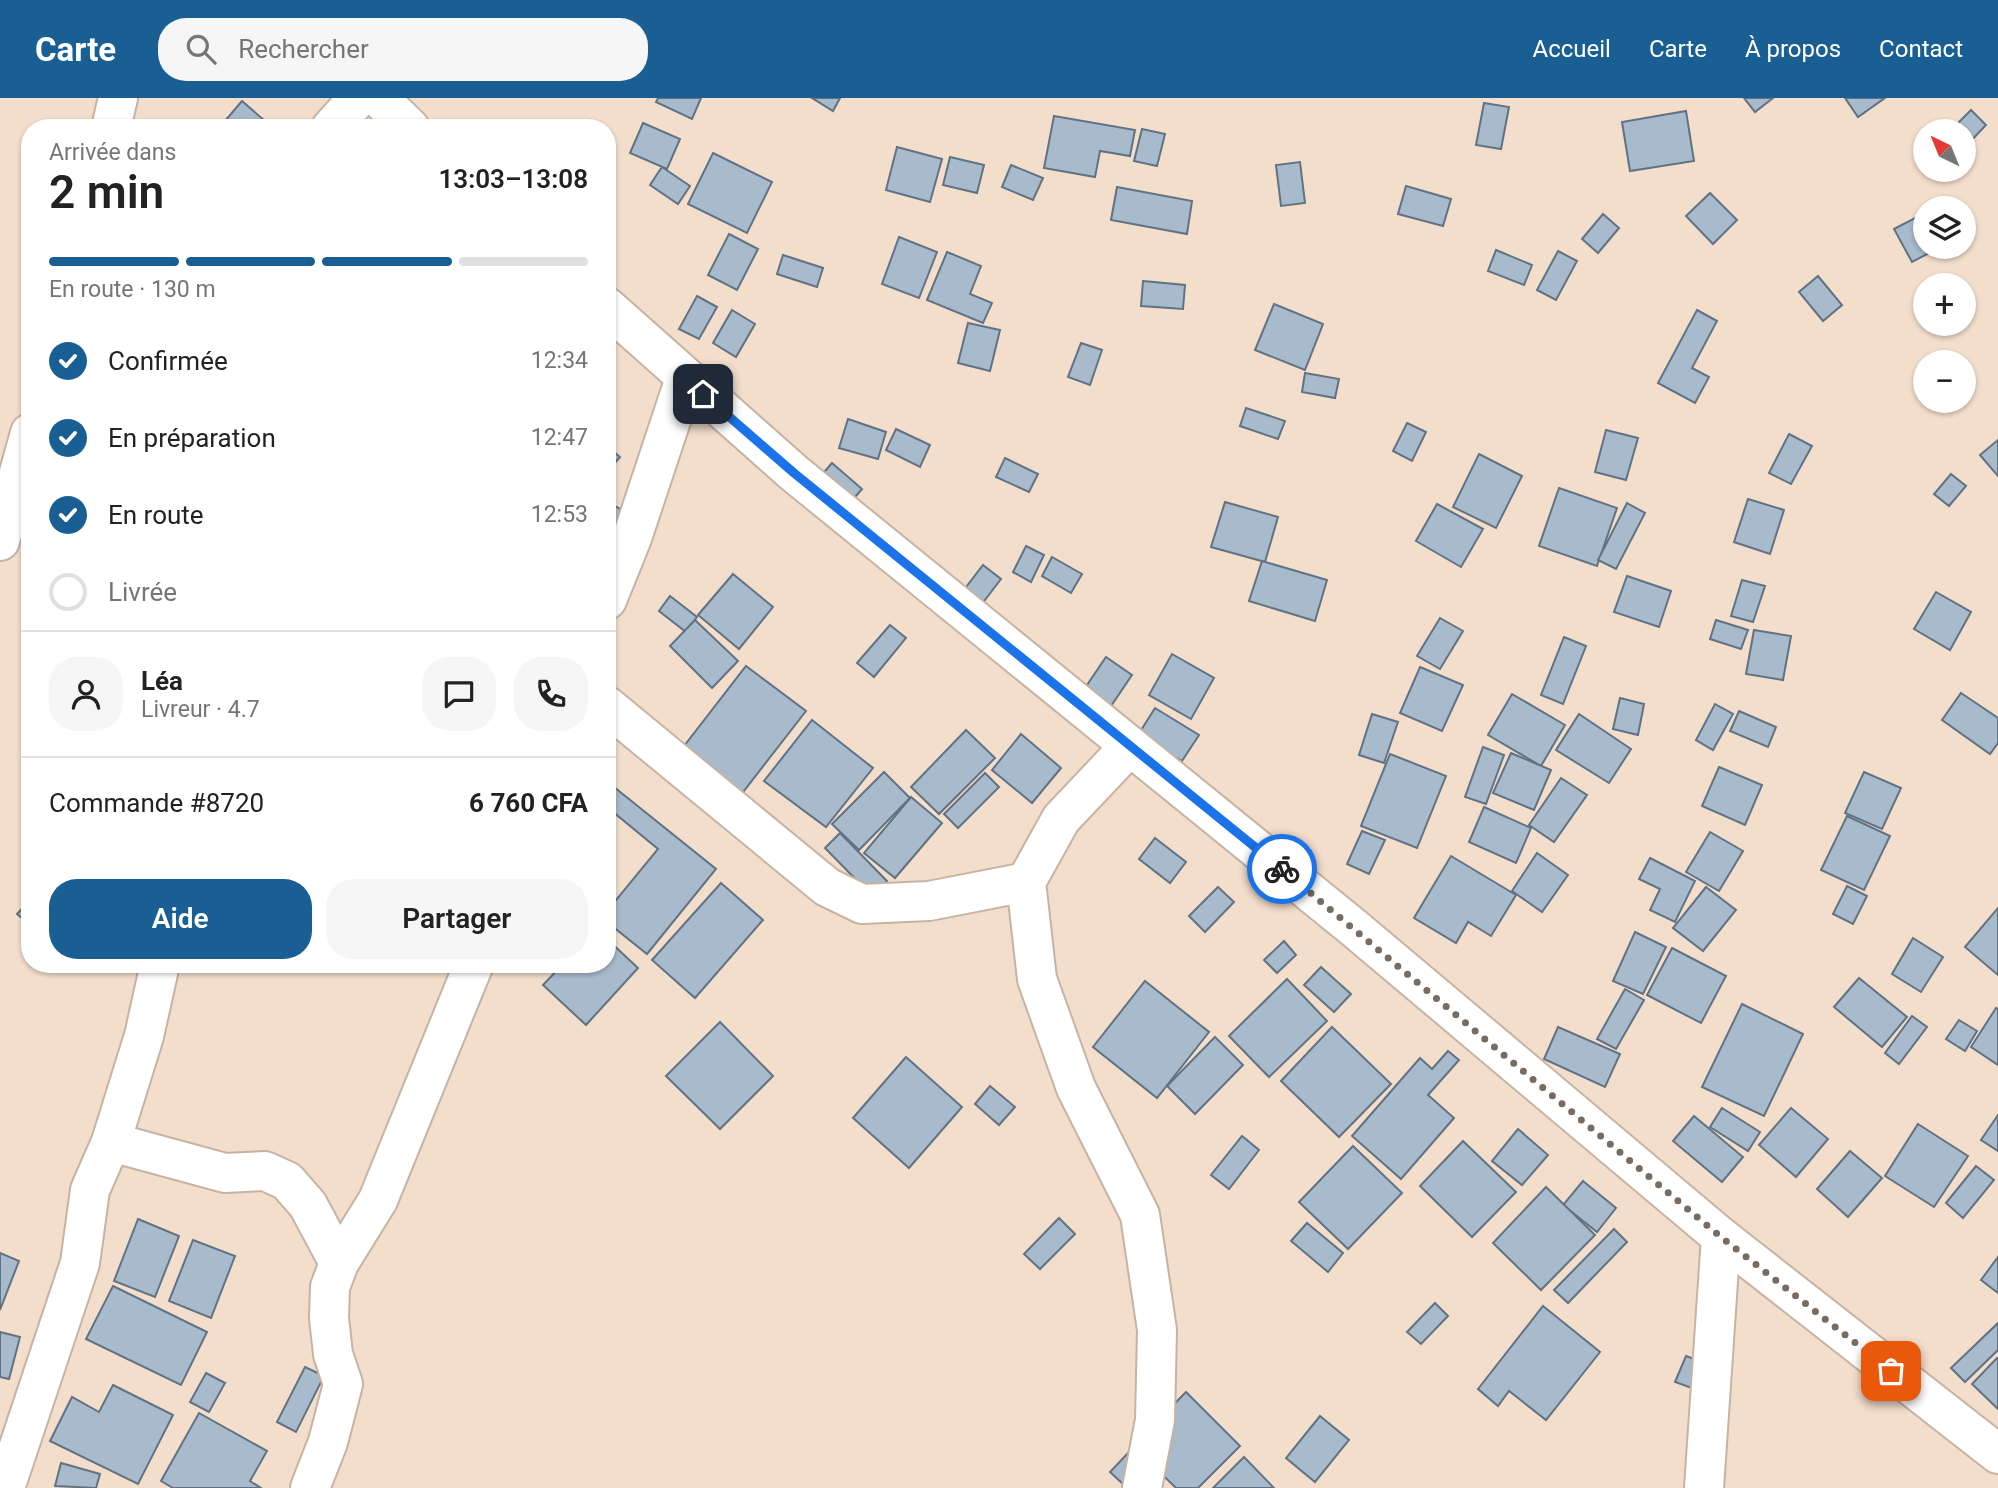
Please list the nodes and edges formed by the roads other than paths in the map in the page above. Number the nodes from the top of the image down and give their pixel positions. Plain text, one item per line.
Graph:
1 (118, 98) edge
2 (358, 98) edge
3 (379, 98) edge
4 (113, 119) edge
5 (339, 119) edge
6 (401, 119) edge
7 (616, 315) edge
8 (685, 378) junction
9 (21, 479) edge
10 (12, 525) edge
11 (620, 539) edge
12 (616, 558) edge
13 (616, 713) edge
14 (1130, 746) junction
15 (1026, 882) junction
16 (158, 973) edge
17 (470, 973) edge
18 (111, 1142) junction
19 (1721, 1237) junction
20 (339, 1263) junction
21 (1998, 1454) edge
22 (4, 1483) edge
23 (310, 1488) edge
24 (1142, 1488) edge
25 (1704, 1488) edge

1 - 4 street
2 - 5 street
3 - 6 street
7 - 8 street
8 - 11 street
8 - 14 street
9 - 10 street
11 - 12 street
13 - 15 street
14 - 15 street
14 - 19 street
15 - 24 street
16 - 18 street
17 - 20 street
18 - 20 street
18 - 22 street
19 - 21 street
19 - 25 street
20 - 23 street

